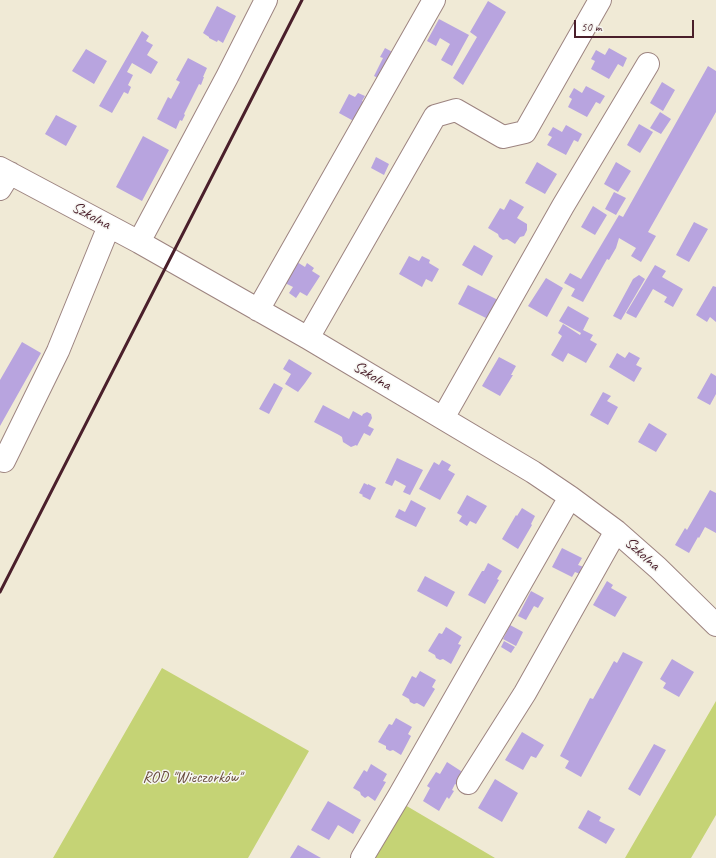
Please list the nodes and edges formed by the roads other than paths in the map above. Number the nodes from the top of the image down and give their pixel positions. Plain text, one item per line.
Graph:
1 (266, 0) edge
2 (434, 0) edge
3 (600, 0) edge
4 (648, 64) dead end
5 (4, 176) edge
6 (109, 226) junction
7 (139, 242) junction
8 (258, 310) junction
9 (308, 338) junction
10 (443, 418) junction
11 (4, 461) dead end
12 (570, 497) junction
13 (616, 531) junction
14 (716, 625) edge
15 (468, 783) dead end
16 (362, 858) edge

1 - 7 street
2 - 8 street
3 - 9 street
4 - 10 street
5 - 6 street, Szkolna
6 - 7 street, Szkolna
6 - 11 street
7 - 8 street, Szkolna
8 - 9 street, Szkolna
9 - 10 street, Szkolna
10 - 12 street, Szkolna
12 - 13 street, Szkolna
12 - 16 street
13 - 14 street, Szkolna
13 - 15 street

